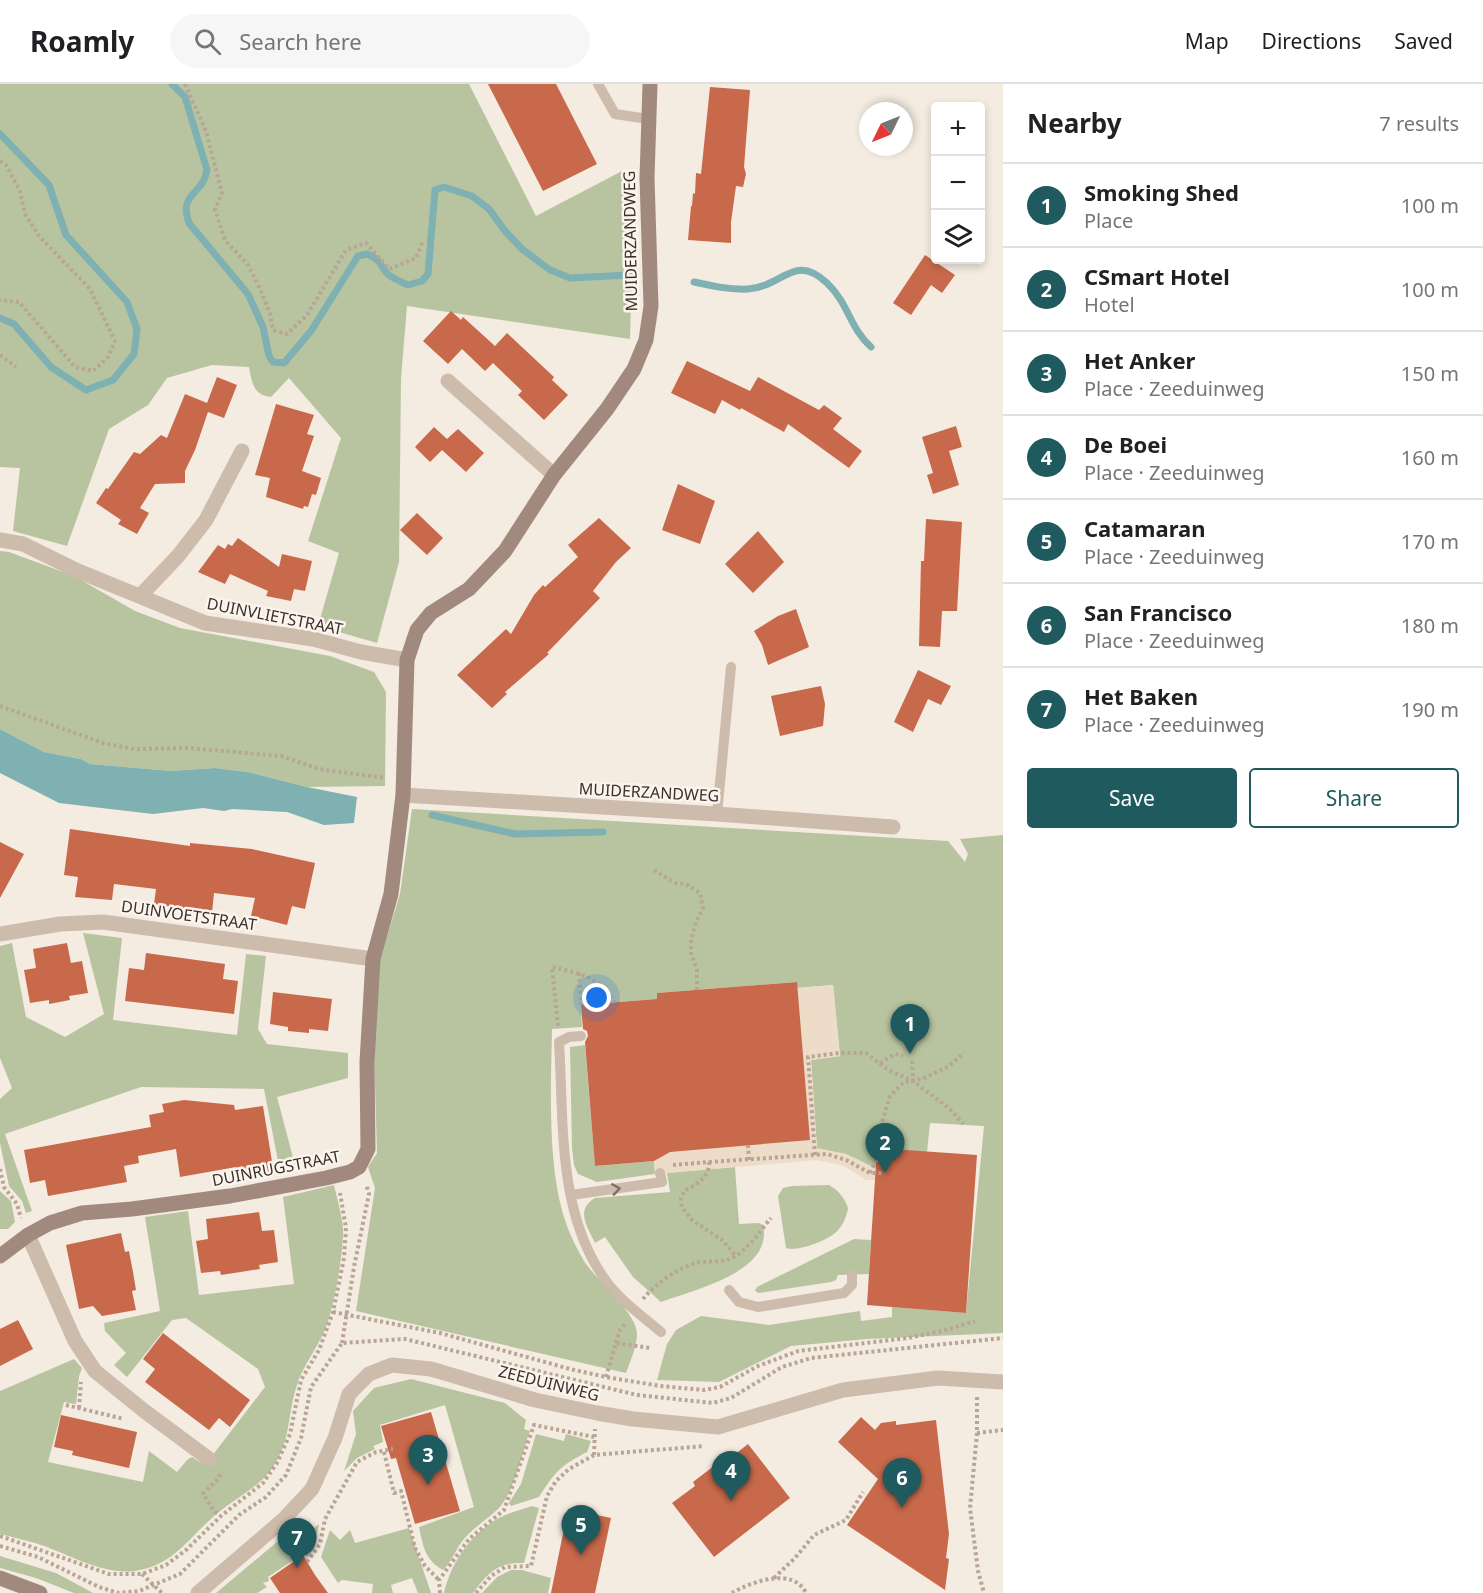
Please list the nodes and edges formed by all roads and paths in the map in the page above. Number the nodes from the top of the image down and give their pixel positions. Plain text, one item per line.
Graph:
1 (185, 84) edge
2 (598, 84) edge
3 (650, 84) edge
4 (648, 119) junction
5 (0, 161) edge
6 (423, 241) dead end
7 (0, 300) edge
8 (0, 355) edge
9 (16, 367) dead end
10 (448, 381) dead end
11 (242, 451) dead end
12 (554, 475) junction
13 (0, 540) edge
14 (140, 596) junction
15 (407, 660) junction
16 (731, 667) dead end
17 (0, 706) edge
18 (403, 779) junction
19 (403, 795) junction
20 (717, 814) junction
21 (893, 827) dead end
22 (654, 870) dead end
23 (0, 934) edge
24 (373, 958) junction
25 (579, 972) junction
26 (697, 990) dead end
27 (614, 1003) dead end
28 (581, 1005) dead end
29 (581, 1036) dead end
30 (559, 1042) junction
31 (964, 1053) dead end
32 (903, 1056) dead end
33 (912, 1061) dead end
34 (879, 1064) junction
35 (913, 1081) junction
36 (963, 1124) dead end
37 (748, 1145) dead end
38 (815, 1155) junction
39 (749, 1160) junction
40 (710, 1162) junction
41 (358, 1167) junction
42 (0, 1169) edge
43 (870, 1173) junction
44 (885, 1173) dead end
45 (337, 1174) junction
46 (661, 1178) joint
47 (571, 1195) junction
48 (771, 1218) dead end
49 (30, 1219) dead end
50 (28, 1235) junction
51 (735, 1255) junction
52 (0, 1256) edge
53 (852, 1275) dead end
54 (729, 1290) dead end
55 (635, 1310) junction
56 (333, 1312) junction
57 (346, 1315) junction
58 (975, 1321) dead end
59 (661, 1332) dead end
60 (1003, 1338) edge
61 (975, 1340) dead end
62 (342, 1343) dead end
63 (616, 1343) junction
64 (650, 1348) dead end
65 (606, 1377) junction
66 (977, 1380) junction
67 (1003, 1382) edge
68 (66, 1405) dead end
69 (143, 1410) junction
70 (595, 1426) dead end
71 (1003, 1430) edge
72 (977, 1433) junction
73 (594, 1437) junction
74 (706, 1446) dead end
75 (393, 1449) dead end
76 (384, 1452) junction
77 (594, 1455) junction
78 (209, 1459) dead end
79 (863, 1492) dead end
80 (203, 1494) dead end
81 (221, 1516) junction
82 (0, 1536) edge
83 (0, 1546) edge
84 (307, 1562) dead end
85 (142, 1574) junction
86 (0, 1578) edge
87 (774, 1578) junction
88 (439, 1580) junction
89 (140, 1592) edge
90 (40, 1593) edge
91 (162, 1593) edge
92 (198, 1593) edge
93 (440, 1593) edge
94 (476, 1593) edge
95 (732, 1593) edge
96 (806, 1593) edge
97 (984, 1593) edge

1 - 6 path
2 - 4 lane
3 - 4 street, MUIDERZANDWEG
4 - 12 street, MUIDERZANDWEG
5 - 7 path
8 - 9 path
10 - 12 street
11 - 14 street
12 - 15 street, MUIDERZANDWEG
13 - 14 street, DUINVLIETSTRAAT
14 - 15 street, DUINVLIETSTRAAT
15 - 18 street, MUIDERZANDWEG
16 - 20 lane
17 - 18 path
18 - 19 street, MUIDERZANDWEG
19 - 20 street, MUIDERZANDWEG
19 - 24 street, MUIDERZANDWEG
20 - 21 street, MUIDERZANDWEG
22 - 26 path
23 - 24 street, DUINVOETSTRAAT
24 - 41 street, DUINRUGSTRAAT
25 - 27 path
25 - 28 path
25 - 30 path
29 - 30 lane
30 - 47 lane
31 - 35 path
32 - 34 path
33 - 35 path
34 - 35 path
34 - 38 path
35 - 36 path
35 - 43 path
37 - 39 path
38 - 39 path
38 - 43 path
39 - 40 path
40 - 46 path
40 - 51 path
41 - 45 street, DUINRUGSTRAAT
41 - 57 path
42 - 49 path
43 - 44 path
45 - 50 street, DUINRUGSTRAAT
45 - 56 path
47 -> 46 lane
47 - 55 lane
48 - 51 path
50 - 52 street, DUINRUGSTRAAT
50 - 69 street
51 - 55 path
53 - 54 lane
55 - 59 lane
55 - 63 path
56 - 57 path
56 - 81 path
57 - 62 path
57 - 65 path
58 - 65 path
60 - 61 path
63 - 64 path
63 - 65 path
66 - 67 street, ZEEDUINWEG
66 - 72 path
66 - 92 street, ZEEDUINWEG
68 - 69 path
69 - 78 street
70 - 73 path
71 - 72 path
72 - 97 path
73 - 77 path
73 - 88 path
74 - 77 path
75 - 76 path
76 - 84 path
76 - 88 path
77 - 94 path
79 - 87 path
80 - 81 path
81 - 85 path
82 - 85 path
83 - 89 path
85 - 91 path
86 - 90 street
87 - 95 path
87 - 96 path
88 - 93 path

